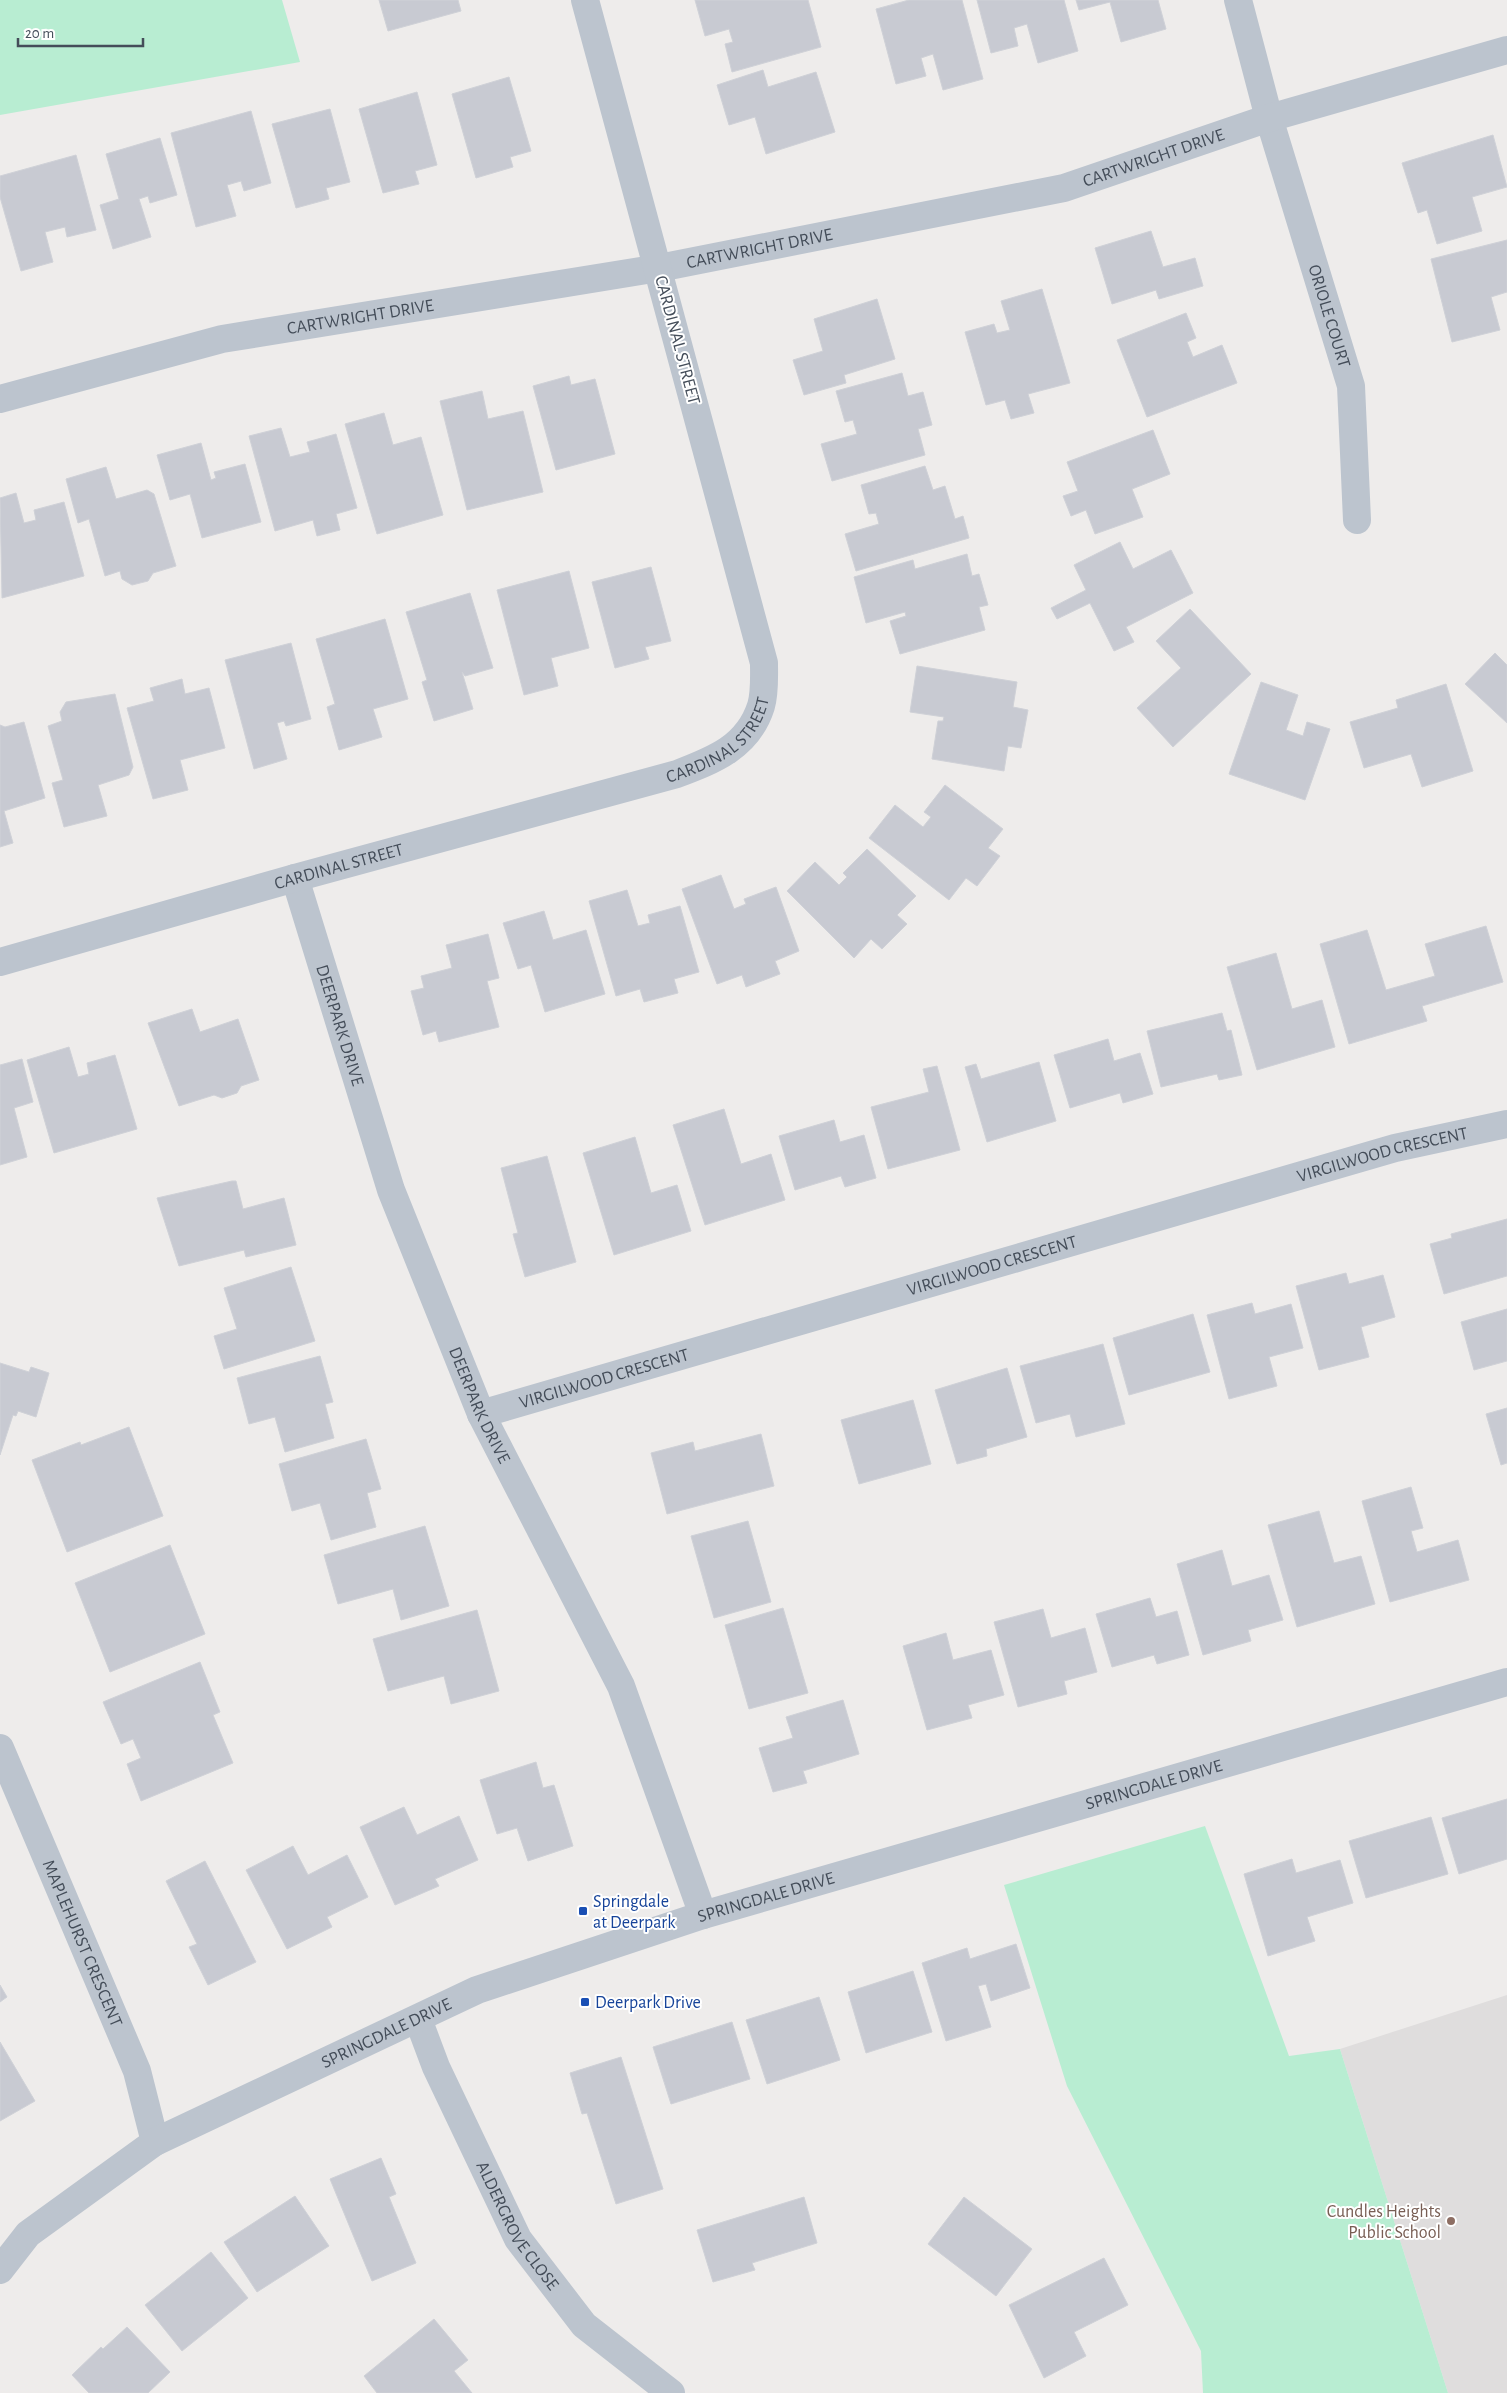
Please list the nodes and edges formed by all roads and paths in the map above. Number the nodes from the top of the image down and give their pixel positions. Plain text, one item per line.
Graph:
1 (585, 0) edge
2 (1238, 0) edge
3 (1507, 50) edge
4 (1269, 118) junction
5 (658, 268) junction
6 (0, 399) edge
7 (1356, 520) dead end
8 (295, 878) junction
9 (0, 962) edge
10 (1507, 1124) edge
11 (481, 1414) junction
12 (1507, 1682) edge
13 (0, 1748) edge
14 (703, 1915) junction
15 (418, 2019) junction
16 (155, 2142) junction
17 (0, 2270) edge
18 (671, 2393) edge

1 - 5 street, CARDINAL STREET
2 - 4 street, ORIOLE COURT
3 - 4 street, CARTWRIGHT DRIVE
4 - 5 street, CARTWRIGHT DRIVE
4 - 7 street, ORIOLE COURT
5 - 6 street, CARTWRIGHT DRIVE
5 - 8 street, CARDINAL STREET
8 - 9 street, CARDINAL STREET
8 - 11 street, DEERPARK DRIVE
10 - 11 street, VIRGILWOOD CRESCENT
11 - 14 street, DEERPARK DRIVE
12 - 14 street, SPRINGDALE DRIVE
13 - 16 street, MAPLEHURST CRESCENT
14 - 15 street, SPRINGDALE DRIVE
15 - 16 street, SPRINGDALE DRIVE
15 - 18 street, ALDERGROVE CLOSE
16 - 17 street, SPRINGDALE DRIVE

